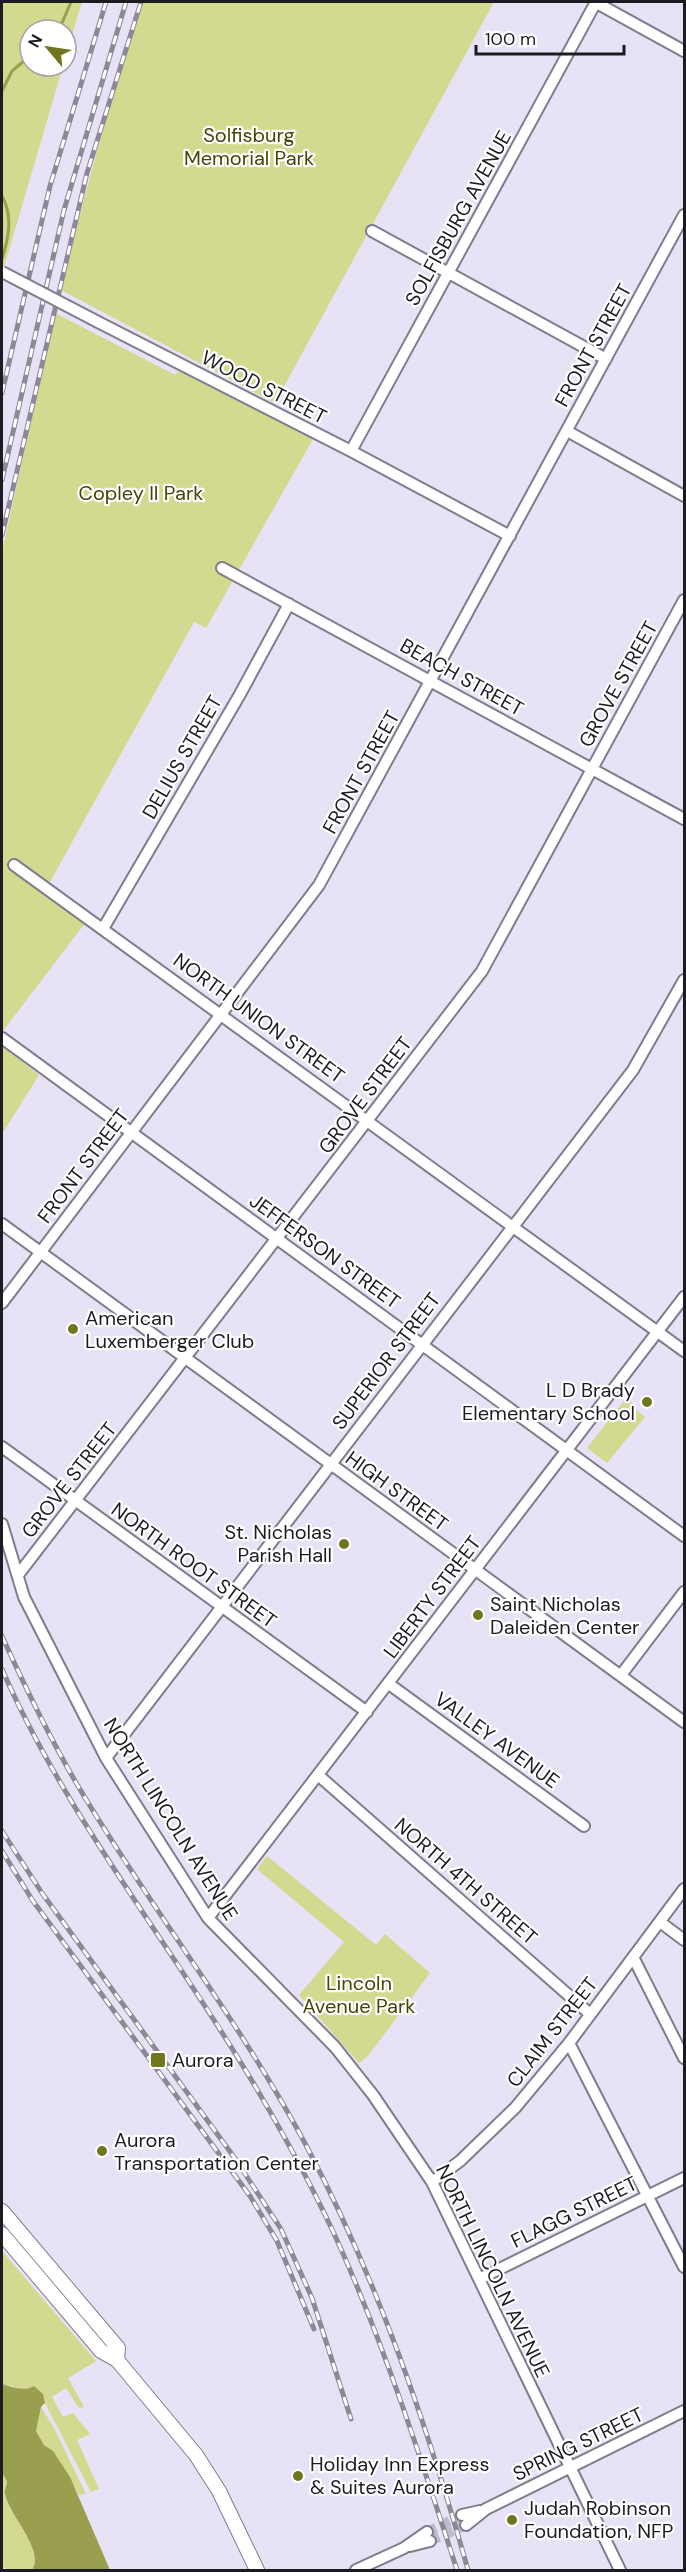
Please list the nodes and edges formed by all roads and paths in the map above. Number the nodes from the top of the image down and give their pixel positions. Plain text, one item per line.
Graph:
1 (596, 2) edge
2 (684, 51) edge
3 (684, 215) edge
4 (372, 231) dead end
5 (2, 272) edge
6 (448, 273) junction
7 (606, 359) junction
8 (567, 431) junction
9 (351, 451) junction
10 (684, 496) edge
11 (510, 536) junction
12 (222, 568) dead end
13 (684, 600) edge
14 (289, 604) junction
15 (431, 680) junction
16 (592, 768) junction
17 (684, 819) edge
18 (14, 865) dead end
19 (104, 927) junction
20 (684, 980) edge
21 (222, 1013) junction
22 (2, 1038) edge
23 (368, 1119) junction
24 (131, 1132) junction
25 (2, 1224) edge
26 (513, 1226) junction
27 (277, 1239) junction
28 (40, 1252) junction
29 (684, 1297) edge
30 (2, 1303) edge
31 (658, 1331) junction
32 (422, 1344) junction
33 (684, 1351) edge
34 (186, 1358) junction
35 (2, 1447) edge
36 (567, 1451) junction
37 (330, 1464) junction
38 (75, 1501) junction
39 (2, 1524) edge
40 (684, 1536) edge
41 (475, 1570) junction
42 (18, 1575) junction
43 (684, 1592) edge
44 (221, 1607) junction
45 (621, 1675) junction
46 (389, 1683) junction
47 (367, 1712) junction
48 (684, 1722) edge
49 (106, 1758) junction
50 (318, 1775) junction
51 (584, 1826) dead end
52 (684, 1889) edge
53 (208, 1918) junction
54 (660, 1922) junction
55 (684, 1940) edge
56 (633, 1957) junction
57 (590, 2014) junction
58 (569, 2043) junction
59 (684, 2058) edge
60 (684, 2178) edge
61 (432, 2182) junction
62 (649, 2194) junction
63 (2, 2211) edge
64 (2, 2234) edge
65 (684, 2267) edge
66 (479, 2279) junction
67 (117, 2360) junction
68 (684, 2411) edge
69 (570, 2468) junction
70 (464, 2520) tunnel mouth
71 (429, 2537) tunnel mouth
72 (257, 2571) edge
73 (356, 2571) edge
74 (620, 2571) edge

1 - 2 street
1 - 6 street, SOLFISBURG AVENUE
3 - 7 street, FRONT STREET
4 - 6 street
5 - 9 street, WOOD STREET, bridge
6 - 7 street
6 - 9 street, SOLFISBURG AVENUE
7 - 8 street, FRONT STREET
8 - 10 street
8 - 11 street, FRONT STREET
9 - 11 street, WOOD STREET
11 - 15 street, FRONT STREET
12 - 14 street, BEACH STREET
13 - 16 street, GROVE STREET
14 - 15 street, BEACH STREET
14 - 19 street, DELIUS STREET
15 - 16 street, BEACH STREET
15 - 21 street, FRONT STREET
16 - 17 street, BEACH STREET
16 - 23 street, GROVE STREET
18 - 19 street, NORTH UNION STREET
19 - 21 street, NORTH UNION STREET
20 - 26 street, SUPERIOR STREET
21 - 23 street, NORTH UNION STREET
21 - 24 street, FRONT STREET
22 - 24 street, JEFFERSON STREET
23 - 26 street, NORTH UNION STREET
23 - 27 street, GROVE STREET
24 - 27 street, JEFFERSON STREET
24 - 28 street, FRONT STREET
25 - 28 street, HIGH STREET
26 - 31 street, NORTH UNION STREET
26 - 32 street, SUPERIOR STREET
27 - 32 street, JEFFERSON STREET
27 - 34 street, GROVE STREET
28 - 30 street, FRONT STREET
28 - 34 street, HIGH STREET
29 - 31 street, LIBERTY STREET
31 - 33 street, NORTH UNION STREET
31 - 36 street, LIBERTY STREET
32 - 36 street, JEFFERSON STREET
32 - 37 street, SUPERIOR STREET
34 - 37 street, HIGH STREET
34 - 38 street, GROVE STREET
35 - 38 street, NORTH ROOT STREET
36 - 40 street, JEFFERSON STREET
36 - 41 street, LIBERTY STREET
37 - 41 street, HIGH STREET
37 - 44 street, SUPERIOR STREET
38 - 42 street, GROVE STREET
38 - 44 street, NORTH ROOT STREET
39 - 42 street, NORTH LINCOLN AVENUE
41 - 45 street, HIGH STREET
41 - 46 street, LIBERTY STREET
42 - 49 street, NORTH LINCOLN AVENUE
43 - 45 street
44 - 47 street, NORTH ROOT STREET
44 - 49 street, SUPERIOR STREET
45 - 48 street, HIGH STREET
46 - 47 street, LIBERTY STREET
46 - 51 street, VALLEY AVENUE
47 - 50 street, LIBERTY STREET
49 - 53 street, NORTH LINCOLN AVENUE
50 - 53 street, LIBERTY STREET
50 - 57 street, NORTH 4TH STREET
52 - 54 street, CLAIM STREET
53 - 61 street, NORTH LINCOLN AVENUE
54 - 55 street
54 - 56 street, CLAIM STREET
56 - 57 street, CLAIM STREET
56 - 59 street
57 - 58 street, CLAIM STREET
58 - 61 street, CLAIM STREET
58 - 62 street
60 - 62 street, FLAGG STREET
61 - 66 street, NORTH LINCOLN AVENUE
62 - 65 street
62 - 66 street, FLAGG STREET
63 - 67 main road
64 - 67 main road
66 - 69 street, NORTH LINCOLN AVENUE
67 - 72 main road
68 - 69 street, SPRING STREET
69 - 70 street, SPRING STREET
69 - 74 street, NORTH LINCOLN AVENUE
71 - 73 street

